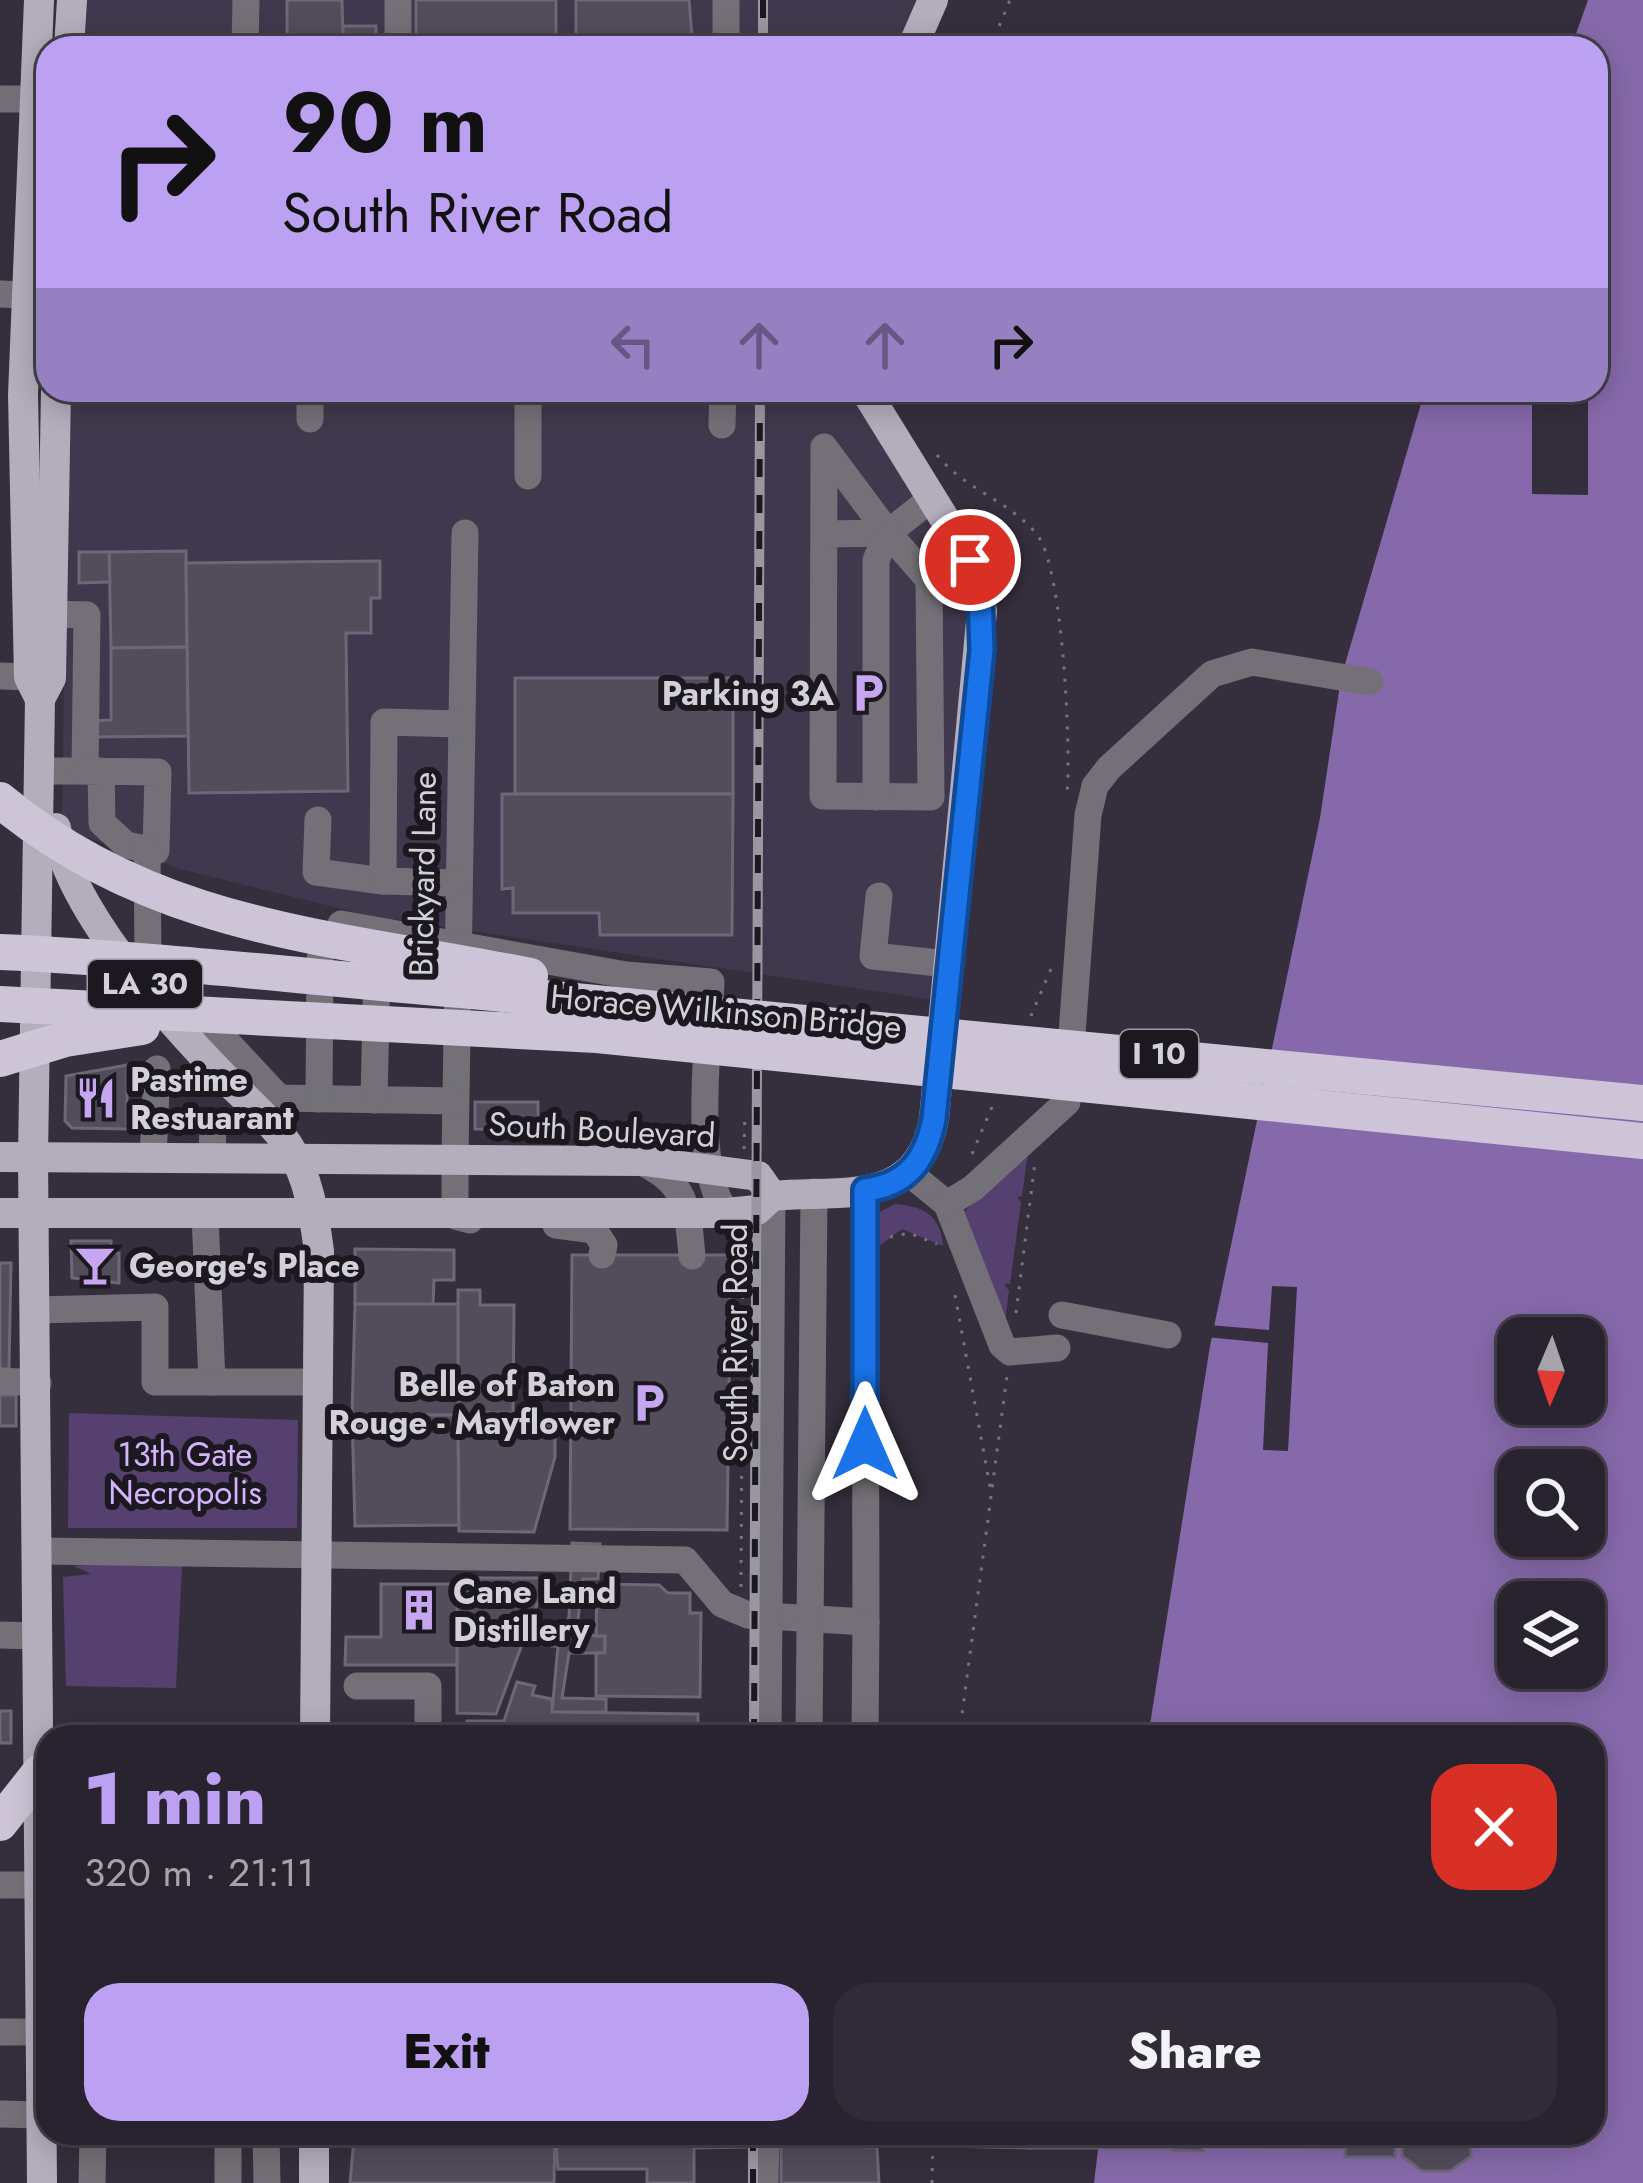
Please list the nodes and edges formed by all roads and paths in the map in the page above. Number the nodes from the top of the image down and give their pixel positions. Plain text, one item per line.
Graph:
1 (39, 0) edge
2 (72, 0) edge
3 (246, 0) edge
4 (398, 0) edge
5 (726, 0) edge
6 (933, 0) edge
7 (1010, 0) edge
8 (37, 36) edge
9 (70, 36) edge
10 (245, 36) edge
11 (398, 36) edge
12 (726, 36) edge
13 (917, 36) edge
14 (995, 36) edge
15 (36, 50) edge
16 (0, 99) edge
17 (33, 99) junction
18 (13, 294) edge
19 (56, 402) edge
20 (310, 402) edge
21 (528, 402) edge
22 (723, 402) edge
23 (873, 402) edge
24 (310, 419) dead end
25 (722, 425) dead end
26 (927, 443) dead end
27 (528, 476) dead end
28 (11, 480) edge
29 (932, 498) junction
30 (12, 530) edge
31 (465, 533) dead end
32 (889, 533) junction
33 (824, 534) junction
34 (52, 614) junction
35 (1370, 682) dead end
36 (23, 684) edge
37 (460, 724) junction
38 (1068, 761) dead end
39 (93, 771) junction
40 (39, 778) junction
41 (876, 797) junction
42 (0, 800) edge
43 (318, 820) dead end
44 (148, 859) junction
45 (383, 881) junction
46 (457, 883) junction
47 (879, 896) dead end
48 (320, 921) junction
49 (378, 930) junction
50 (456, 943) junction
51 (0, 952) edge
52 (948, 964) junction
53 (0, 1004) edge
54 (674, 1005) junction
55 (231, 1015) junction
56 (0, 1059) edge
57 (157, 1069) dead end
58 (320, 1099) junction
59 (374, 1100) junction
60 (455, 1101) junction
61 (1643, 1103) edge
62 (746, 1114) dead end
63 (213, 1121) dead end
64 (1643, 1141) edge
65 (0, 1157) edge
66 (33, 1157) junction
67 (154, 1157) junction
68 (212, 1158) junction
69 (295, 1159) junction
70 (455, 1159) junction
71 (637, 1161) junction
72 (709, 1168) junction
73 (909, 1173) junction
74 (744, 1174) junction
75 (865, 1190) junction
76 (814, 1192) junction
77 (772, 1196) junction
78 (947, 1204) junction
79 (689, 1212) junction
80 (0, 1213) edge
81 (36, 1213) junction
82 (735, 1213) junction
83 (206, 1215) junction
84 (314, 1215) junction
85 (455, 1216) junction
86 (949, 1252) dead end
87 (602, 1255) dead end
88 (692, 1256) dead end
89 (812, 1262) junction
90 (865, 1264) junction
91 (36, 1310) junction
92 (1062, 1315) dead end
93 (1168, 1335) dead end
94 (1057, 1348) dead end
95 (0, 1381) edge
96 (212, 1382) junction
97 (319, 1382) junction
98 (38, 1383) junction
99 (40, 1551) junction
100 (316, 1553) junction
101 (712, 1587) junction
102 (769, 1617) junction
103 (809, 1619) junction
104 (866, 1622) junction
105 (0, 1636) edge
106 (38, 1636) junction
107 (357, 1686) dead end
108 (39, 1725) edge
109 (315, 1725) edge
110 (428, 1725) edge
111 (764, 1725) edge
112 (809, 1725) edge
113 (865, 1725) edge
114 (36, 1777) edge
115 (0, 1823) edge
116 (0, 1885) edge
117 (36, 1885) edge
118 (0, 2032) edge
119 (36, 2032) edge
120 (1, 2114) edge
121 (36, 2115) edge
122 (42, 2145) edge
123 (93, 2145) edge
124 (228, 2145) edge
125 (266, 2145) edge
126 (314, 2145) edge
127 (766, 2145) edge
128 (933, 2145) edge
129 (42, 2183) edge
130 (92, 2183) edge
131 (228, 2183) edge
132 (267, 2183) edge
133 (314, 2183) edge
134 (765, 2183) edge
135 (932, 2183) edge

1 - 8 main road, LA 30
2 - 9 main road
3 - 10 street
4 - 11 street
5 - 12 street
6 - 13 main road
7 - 14 path
15 - 17 main road, LA 30
16 - 17 street
17 - 18 main road, LA 30
18 - 28 main road, LA 30
19 - 34 main road, LA 30
20 - 24 street
21 - 27 street
22 - 25 street
23 - 29 main road
26 - 38 path
28 - 30 main road, LA 30
29 - 32 street
29 - 52 main road
30 - 36 main road, LA 30
31 - 37 street, Brickyard Lane
32 - 33 street
32 - 33 street
32 - 41 street
32 - 41 street
33 - 41 street
34 - 36 main road, LA 30
34 - 39 street
35 - 78 street
36 - 40 main road, LA 30
37 - 45 street
37 - 46 street, Brickyard Lane
39 - 40 street
39 - 44 street
39 - 44 street
40 - 66 main road, LA 30
40 - 69 main road, LA 30
42 - 54 highway, bridge
43 - 45 street
44 - 48 street
44 - 58 street
45 - 46 street
46 - 50 street, Brickyard Lane
47 - 52 street
48 - 49 street
48 - 58 street
49 - 50 street
49 - 59 street
50 - 60 street, Brickyard Lane
50 - 72 street
51 - 54 highway, I 10, bridge
52 - 73 main road
53 - 55 highway, I 10, bridge
54 - 61 highway, Horace Wilkinson Bridge / I 10, bridge
55 - 56 highway, bridge
55 - 64 highway, Horace Wilkinson Bridge / I 10, bridge
57 - 67 street
58 - 59 street
59 - 60 street
60 - 70 street, Brickyard Lane
62 - 74 path
63 - 68 street
65 - 66 main road, South Boulevard
66 - 67 main road, South Boulevard
66 - 81 main road
67 - 68 main road, South Boulevard
68 - 69 main road, South Boulevard
69 - 70 main road, South Boulevard
69 - 84 main road
70 - 71 main road, South Boulevard
70 - 85 street, Brickyard Lane
71 - 72 main road, South Boulevard
71 - 79 street
72 - 74 main road, South Boulevard
72 - 82 street
73 - 75 main road, South River Road
73 - 78 street
74 - 77 main road, South Boulevard
75 - 76 main road, South River Road
75 - 90 street
76 - 77 main road, South River Road
76 - 89 street
77 - 82 main road
77 - 102 street, South River Road
78 - 94 street
79 - 82 main road
79 - 85 main road
79 - 88 street
80 - 81 main road
81 - 83 main road
81 - 91 main road
82 - 101 path
83 - 84 main road
83 - 96 street
84 - 85 main road
84 - 97 main road
85 - 87 street
86 - 90 path
89 - 90 street
89 - 103 street
90 - 104 street
91 - 96 street
91 - 98 main road
92 - 93 street
95 - 98 street
96 - 97 street
97 - 100 main road
98 - 99 main road
99 - 100 street
99 - 106 main road
100 - 101 street
100 - 109 main road
101 - 102 street
102 - 103 street
102 - 111 street, South River Road
103 - 104 street
103 - 112 street
104 - 113 street
105 - 106 street
106 - 108 main road
107 - 110 street
114 - 115 highway
116 - 117 street
118 - 119 street
120 - 121 street
122 - 129 main road
123 - 130 street
124 - 131 street
125 - 132 street
126 - 133 main road
127 - 134 street
128 - 135 path

